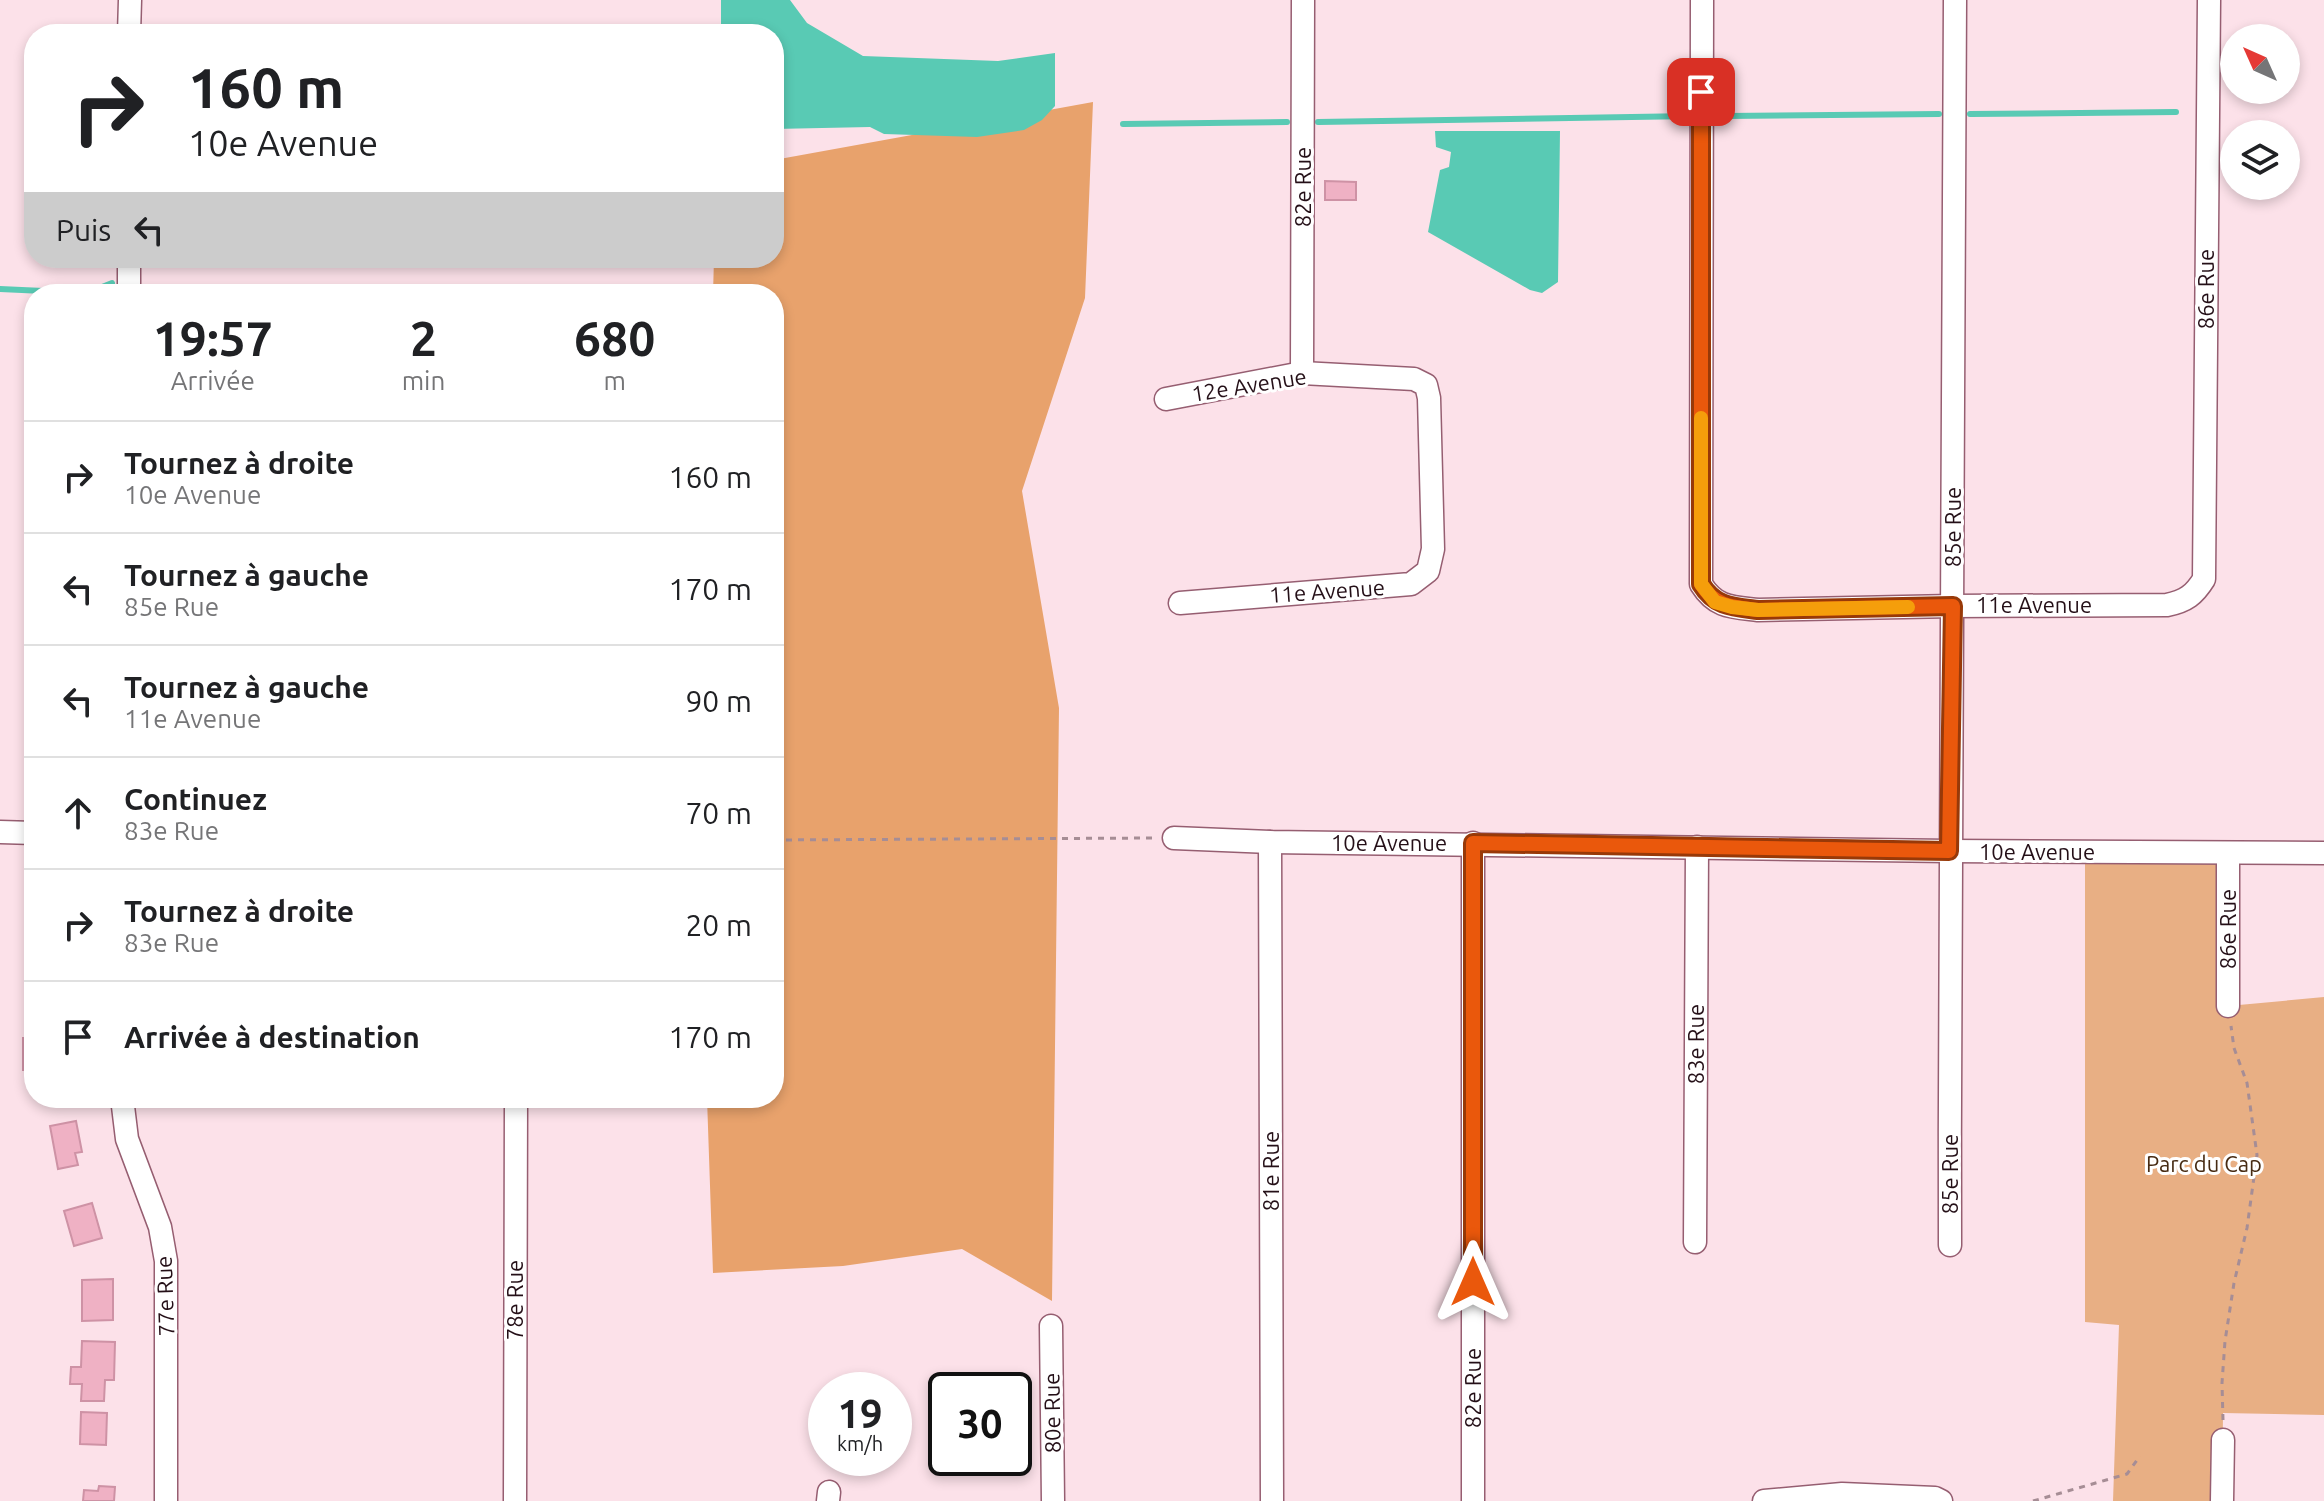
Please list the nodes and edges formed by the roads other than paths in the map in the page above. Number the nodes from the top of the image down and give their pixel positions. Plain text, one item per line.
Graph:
1 (130, 0) edge
2 (1303, 0) edge
3 (1702, 0) edge
4 (1955, 0) edge
5 (2209, 0) edge
6 (129, 24) edge
7 (1302, 373) junction
8 (1426, 385) joint
9 (1166, 399) dead end
10 (2204, 579) joint
11 (1180, 603) dead end
12 (1953, 606) junction
13 (0, 832) edge
14 (24, 833) edge
15 (1174, 838) road end
16 (1270, 842) junction
17 (1473, 843) junction
18 (1697, 847) junction
19 (1949, 851) junction
20 (2228, 853) junction
21 (2324, 853) edge
22 (2228, 1006) road end
23 (123, 1108) edge
24 (516, 1108) edge
25 (1695, 1242) dead end
26 (1950, 1245) dead end
27 (1051, 1326) dead end
28 (2223, 1440) road end
29 (166, 1501) edge
30 (515, 1501) edge
31 (1053, 1501) edge
32 (1272, 1501) edge
33 (1473, 1501) edge
34 (1764, 1501) edge
35 (1941, 1501) edge
36 (2222, 1501) edge

1 - 6 street
2 - 7 street, 82e Rue
3 - 12 street, 11e Avenue
4 - 12 street, 85e Rue
5 - 10 street, 86e Rue
7 - 8 street, 12e Avenue
7 - 9 street, 12e Avenue
8 - 11 street, 11e Avenue
10 - 12 street, 11e Avenue
12 - 19 street, 85e Rue
13 - 14 street
15 - 16 street, 10e Avenue
16 - 17 street, 10e Avenue
16 - 32 street, 81e Rue
17 - 18 street, 10e Avenue
17 - 33 street, 82e Rue
18 - 19 street, 10e Avenue
18 - 25 street, 83e Rue
19 - 20 street, 10e Avenue
19 - 26 street, 85e Rue
20 - 21 street, 10e Avenue
20 - 22 street, 86e Rue
23 - 29 street, 77e Rue
24 - 30 street, 78e Rue
27 - 31 street, 80e Rue
28 - 36 street
34 - 35 street

